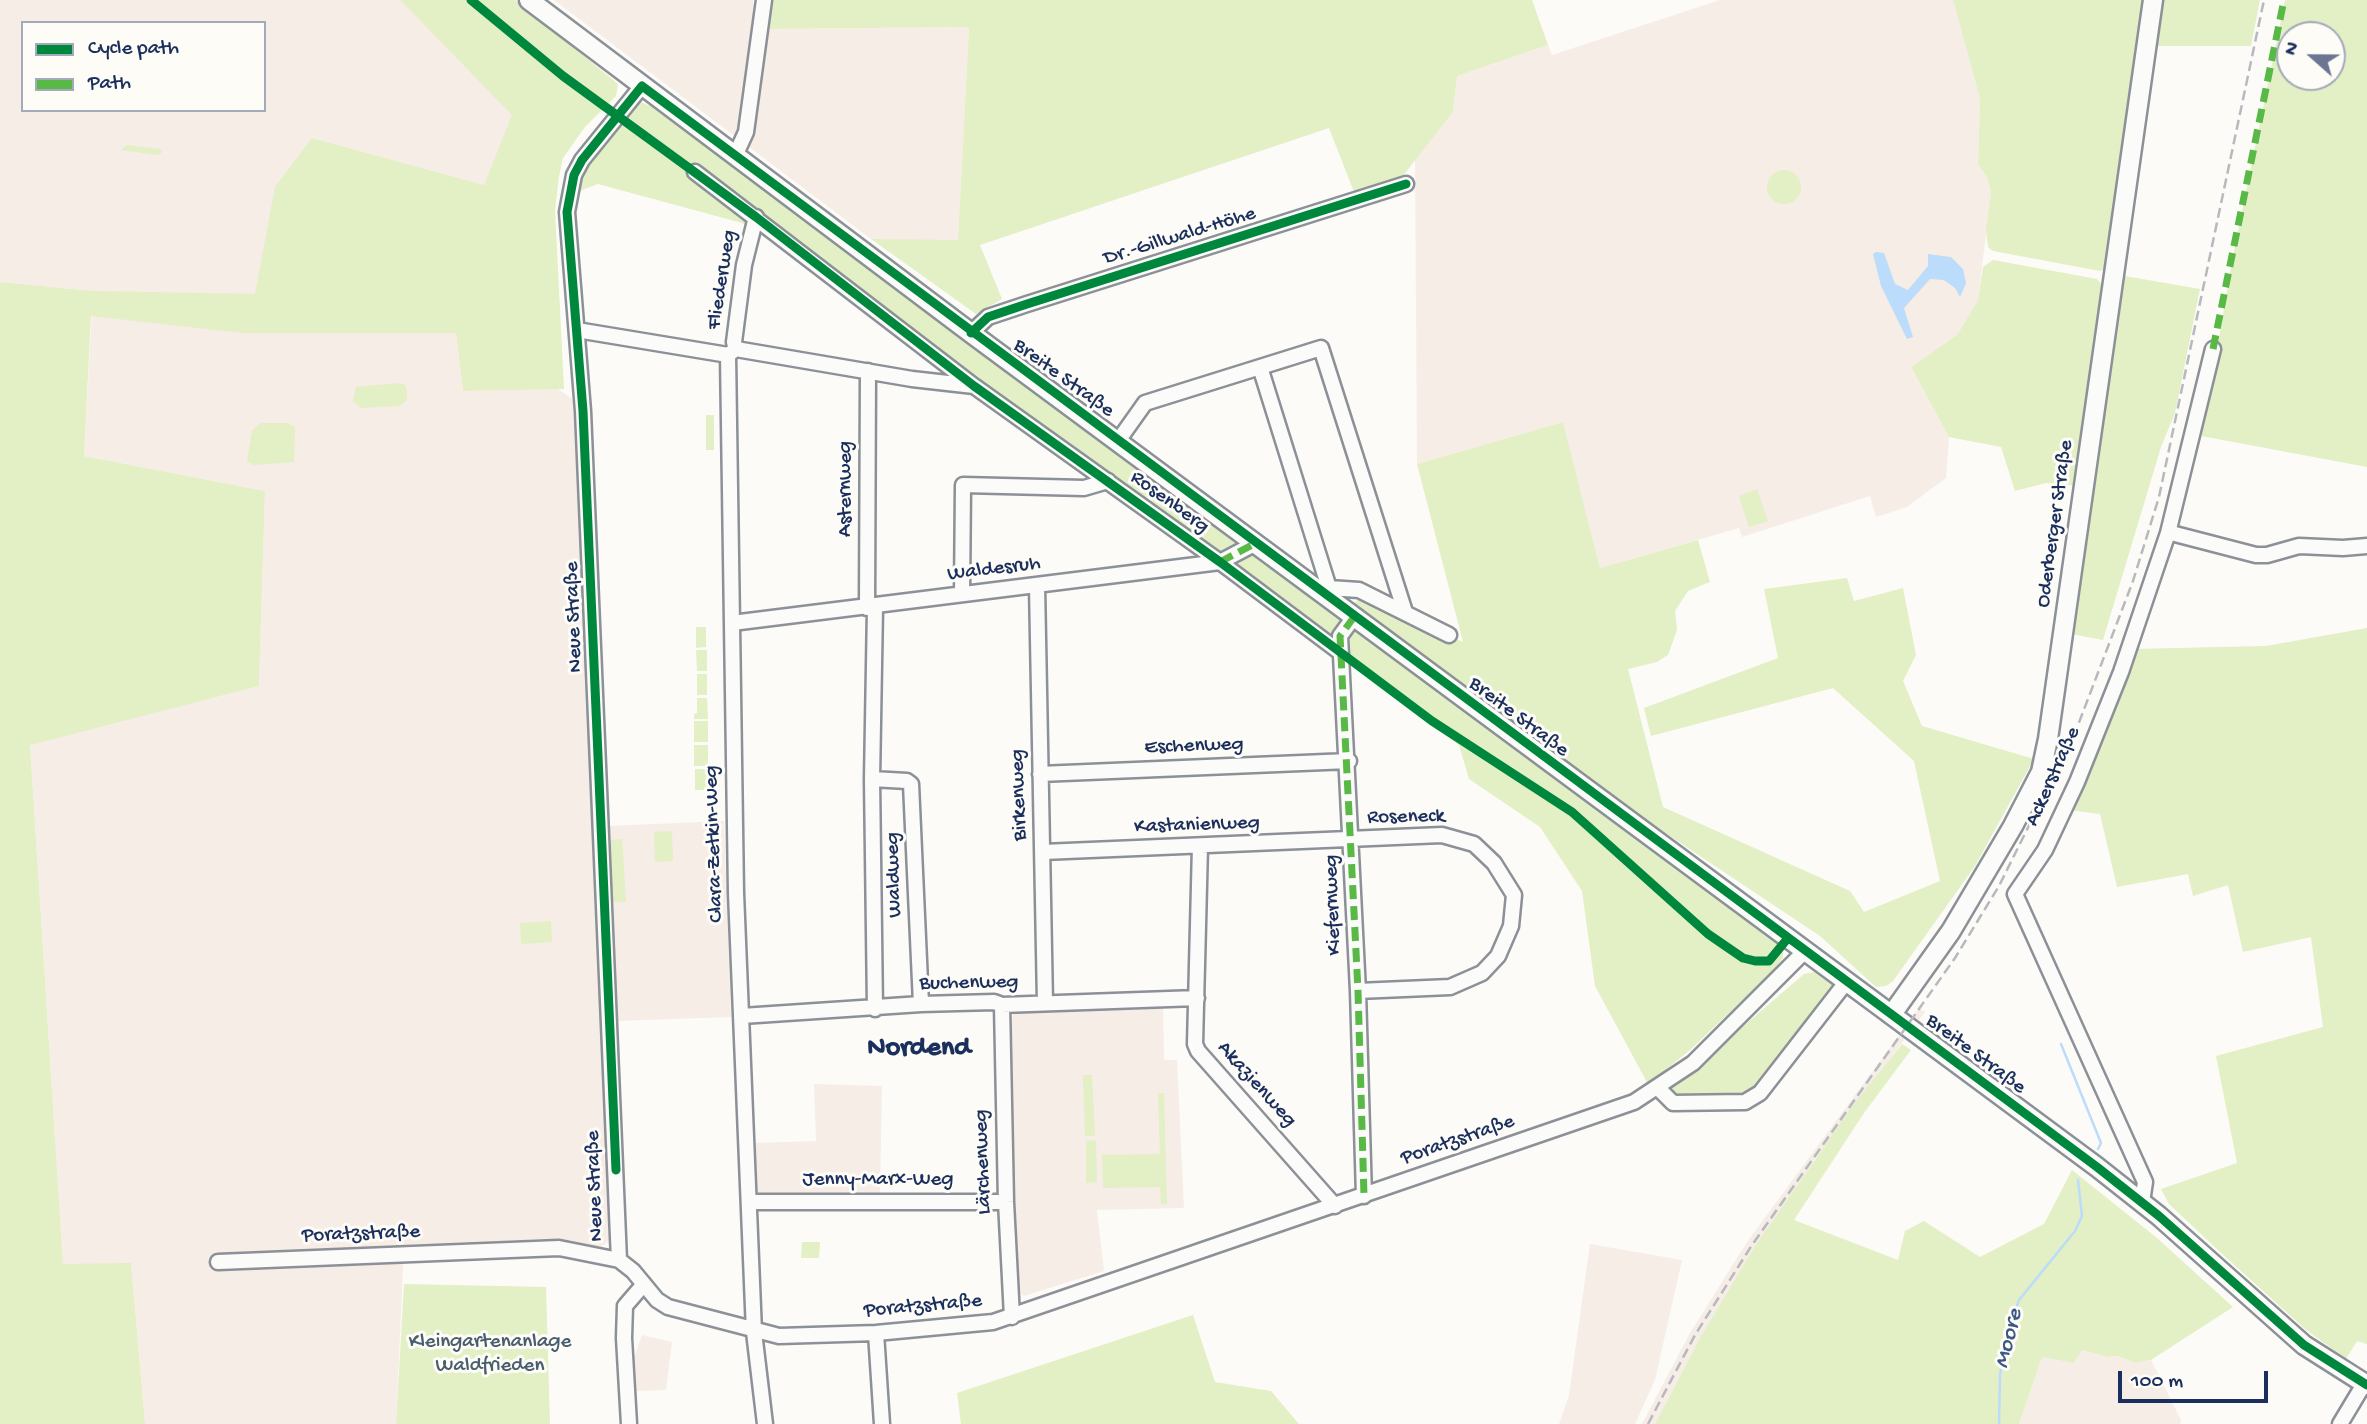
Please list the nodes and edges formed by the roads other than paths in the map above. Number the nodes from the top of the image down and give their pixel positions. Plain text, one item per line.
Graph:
1 (529, 0) edge
2 (764, 0) edge
3 (2153, 0) edge
4 (642, 86) junction
5 (735, 156) junction
6 (695, 172) dead end
7 (1406, 184) dead end
8 (756, 217) junction
9 (578, 330) junction
10 (971, 332) junction
11 (2213, 349) dead end
12 (732, 352) junction
13 (1260, 367) junction
14 (868, 371) junction
15 (974, 386) junction
16 (1118, 441) junction
17 (1108, 481) junction
18 (2175, 534) dead end
19 (1256, 543) junction
20 (2367, 546) edge
21 (1220, 562) junction
22 (1037, 586) junction
23 (1327, 591) junction
24 (962, 594) junction
25 (871, 608) junction
26 (1405, 612) junction
27 (1354, 617) junction
28 (732, 623) junction
29 (1449, 635) dead end
30 (1341, 653) junction
31 (1349, 761) junction
32 (1040, 775) junction
33 (872, 779) junction
34 (1352, 839) junction
35 (1200, 846) junction
36 (1043, 852) junction
37 (1805, 951) junction
38 (1847, 981) junction
39 (1359, 991) junction
40 (1197, 999) junction
41 (1045, 1003) junction
42 (921, 1004) junction
43 (1002, 1006) junction
44 (875, 1009) junction
45 (1892, 1014) junction
46 (742, 1016) junction
47 (1658, 1088) junction
48 (1364, 1196) junction
49 (749, 1202) junction
50 (1006, 1202) junction
51 (2142, 1202) junction
52 (1335, 1206) junction
53 (620, 1260) junction
54 (218, 1262) dead end
55 (644, 1284) junction
56 (1012, 1317) junction
57 (754, 1332) junction
58 (876, 1333) junction
59 (2365, 1385) edge
60 (629, 1424) edge
61 (765, 1424) edge
62 (882, 1424) edge
63 (2340, 1424) edge

1 - 4 main road, Breite Straße
2 - 5 street
3 - 45 main road, Oderberger Straße
4 - 5 main road, Breite Straße
4 - 9 street, Neue Straße
5 - 10 main road, Breite Straße
6 - 8 street
7 - 10 street, Dr.-Gillwald-Höhe
8 - 12 street, Fliederweg
8 - 15 street
9 - 12 street, Rosenberg
9 - 53 street, Neue Straße
10 - 16 main road, Breite Straße
11 - 51 street, Ackerstraße
12 - 14 street, Rosenberg
12 - 28 street, Clara-Zetkin-Weg
13 - 16 street
13 - 23 street
13 - 26 street
14 - 15 street, Rosenberg
14 - 25 street, Asternweg
15 - 17 street, Rosenberg
16 - 19 main road, Breite Straße
17 - 21 street, Rosenberg
17 - 24 street
18 - 20 street
19 - 21 street, Waldesruh
19 - 23 main road, Breite Straße
21 - 22 street, Waldesruh
21 - 30 street, Rosenberg
22 - 24 street, Waldesruh
22 - 32 street, Birkenweg
23 - 26 street
23 - 27 main road, Breite Straße
24 - 25 street, Waldesruh
25 - 28 street, Waldesruh
25 - 33 street, Waldweg
26 - 29 street
27 - 30 street, Kiefernweg
27 - 37 main road, Breite Straße
28 - 46 street, Clara-Zetkin-Weg
30 - 31 street, Kiefernweg
31 - 32 street, Eschenweg
31 - 34 street, Kiefernweg
32 - 36 street, Birkenweg
33 - 42 street, Waldweg
33 - 44 street, Waldweg
34 - 35 street, Kastanienweg
34 - 39 street, Kiefernweg
34 - 39 street, Roseneck
35 - 36 street, Kastanienweg
35 - 40 street, Akazienweg
36 - 41 street, Birkenweg
37 - 38 main road, Breite Straße
37 - 47 street, Poratzstraße
38 - 45 main road, Breite Straße
38 - 47 street
39 - 48 street, Kiefernweg
40 - 41 street, Buchenweg
40 - 52 street, Akazienweg
41 - 43 street, Buchenweg
42 - 43 street, Buchenweg
42 - 44 street, Buchenweg
43 - 50 street, Lärchenweg
44 - 46 street, Buchenweg
45 - 51 main road, Breite Straße
46 - 49 street, Clara-Zetkin-Weg
47 - 48 street, Poratzstraße
48 - 52 street, Poratzstraße
49 - 50 street, Jenny-Marx-Weg
49 - 57 street, Clara-Zetkin-Weg
50 - 56 street, Lärchenweg
51 - 59 main road, Breite Straße
52 - 56 street, Poratzstraße
53 - 54 street, Poratzstraße
53 - 55 street, Poratzstraße
55 - 57 street, Poratzstraße
55 - 60 street
56 - 58 street, Poratzstraße
57 - 58 street, Poratzstraße
57 - 61 street, Clara-Zetkin-Weg
58 - 62 street
59 - 63 street

